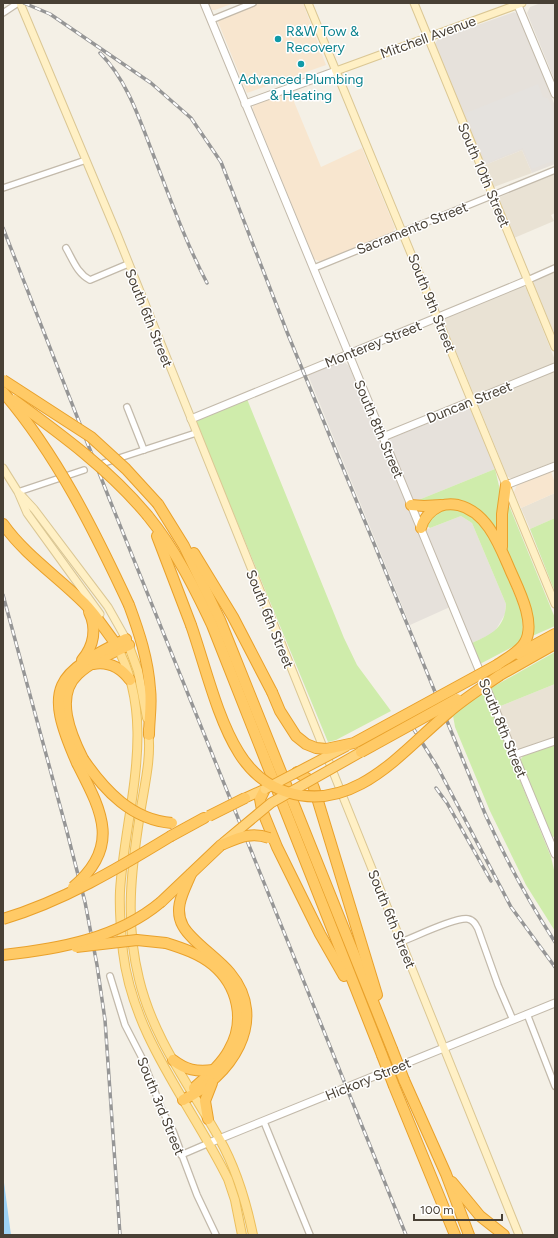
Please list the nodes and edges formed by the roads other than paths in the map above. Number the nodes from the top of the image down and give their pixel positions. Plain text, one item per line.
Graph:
1 (19, 3) edge
2 (204, 3) edge
3 (252, 3) edge
4 (308, 3) edge
5 (414, 3) edge
6 (519, 3) edge
7 (3, 13) edge
8 (211, 20) junction
9 (428, 38) junction
10 (336, 71) junction
11 (555, 94) edge
12 (245, 104) junction
13 (86, 160) junction
14 (555, 170) edge
15 (3, 188) edge
16 (492, 195) junction
17 (402, 232) junction
18 (66, 248) dead end
19 (128, 264) junction
20 (314, 268) junction
21 (555, 268) edge
22 (528, 280) junction
23 (437, 317) junction
24 (555, 347) edge
25 (348, 354) junction
26 (555, 367) edge
27 (3, 380) edge
28 (3, 392) edge
29 (472, 402) junction
30 (127, 407) dead end
31 (191, 419) junction
32 (196, 433) junction
33 (383, 437) junction
34 (144, 450) junction
35 (104, 463) dead end
36 (555, 466) edge
37 (3, 468) edge
38 (84, 470) dead end
39 (506, 485) junction
40 (18, 492) junction
41 (158, 504) junction
42 (411, 505) junction
43 (444, 505) junction
44 (148, 516) junction
45 (3, 524) edge
46 (421, 528) junction
47 (504, 555) junction
48 (84, 603) junction
49 (555, 604) edge
50 (552, 641) edge
51 (128, 642) junction
52 (117, 647) junction
53 (90, 665) junction
54 (76, 667) junction
55 (499, 670) junction
56 (130, 680) junction
57 (149, 735) junction
58 (555, 741) edge
59 (354, 743) junction
60 (361, 752) joint
61 (514, 755) junction
62 (80, 761) junction
63 (297, 772) junction
64 (311, 781) junction
65 (265, 789) junction
66 (245, 798) joint
67 (262, 810) junction
68 (206, 817) junction
69 (271, 837) junction
70 (220, 845) junction
71 (555, 854) edge
72 (191, 874) junction
73 (59, 898) junction
74 (3, 919) edge
75 (401, 942) junction
76 (50, 950) junction
77 (3, 955) edge
78 (110, 976) dead end
79 (555, 1003) edge
80 (527, 1014) junction
81 (367, 1018) junction
82 (513, 1020) junction
83 (382, 1022) junction
84 (444, 1048) junction
85 (173, 1060) junction
86 (213, 1070) junction
87 (212, 1081) junction
88 (555, 1086) edge
89 (192, 1094) junction
90 (183, 1100) junction
91 (208, 1119) junction
92 (264, 1122) junction
93 (220, 1139) junction
94 (209, 1143) junction
95 (181, 1155) junction
96 (446, 1174) junction
97 (216, 1235) edge
98 (242, 1235) edge
99 (253, 1235) edge
100 (310, 1235) edge
101 (455, 1235) edge
102 (469, 1235) edge
103 (504, 1235) edge
104 (519, 1235) edge

1 - 7 street
1 - 13 main road, South 6th Street
2 - 8 street, South 8th Street
3 - 8 street
4 - 10 main road, South 9th Street
5 - 9 main road, South 10th Street
6 - 9 main road, Mitchell Avenue
6 - 11 street
8 - 12 street, South 8th Street
9 - 10 main road, Mitchell Avenue
9 - 16 main road, South 10th Street
10 - 12 street, Mitchell Avenue
10 - 17 main road, South 9th Street
12 - 20 street, South 8th Street
13 - 15 street
13 - 19 main road, South 6th Street
14 - 16 street, Sacramento Street
16 - 17 street, Sacramento Street
16 - 22 main road, South 10th Street
17 - 20 street, Sacramento Street
17 - 23 main road, South 9th Street
18 - 19 street
19 - 31 main road, South 6th Street
20 - 25 street, South 8th Street
21 - 22 street, Monterey Street
22 - 23 street, Monterey Street
22 - 24 main road, South 10th Street
23 - 25 street, Monterey Street
23 - 29 main road, South 9th Street
25 - 31 street, Monterey Street
25 - 33 street, South 8th Street
26 - 29 street, Duncan Street
27 - 41 highway, bridge
28 - 44 highway, bridge
28 - 57 highway, bridge
29 - 33 street, Duncan Street
29 - 39 main road, South 9th Street
30 - 34 street
31 - 32 main road, South 6th Street
32 - 34 street
32 - 75 main road, South 6th Street
33 - 42 street, South 8th Street
34 - 35 street
36 - 39 street
37 - 40 main road
38 - 40 street
39 - 47 highway
39 - 49 main road, South 9th Street
40 - 51 main road
40 - 52 main road
41 - 59 highway, bridge
41 - 83 highway
42 - 43 highway
42 - 46 street, South 8th Street
43 - 46 highway
43 - 47 highway
44 - 55 highway, bridge
44 - 81 highway
45 - 48 highway
46 - 61 street, South 8th Street
47 - 55 highway
48 - 52 highway
48 - 54 highway
50 - 55 highway
51 - 52 highway
51 - 57 main road
52 - 53 highway
52 - 54 highway
52 - 56 main road
53 - 56 highway
53 - 62 highway
54 - 62 highway
55 - 59 highway, bridge
55 - 60 highway, bridge
56 - 90 main road
57 - 85 main road
58 - 61 street
59 - 63 highway, bridge
60 - 64 highway, bridge
61 - 71 street, South 8th Street
62 - 68 highway, bridge
62 - 73 highway, bridge
63 - 64 highway
63 - 65 highway, bridge
64 - 67 highway, bridge
64 - 83 highway
65 - 66 highway
65 - 67 highway
66 - 68 highway, bridge
67 - 69 highway
67 - 70 highway, bridge
68 - 73 highway, bridge
69 - 70 highway, bridge
69 - 81 highway
70 - 72 highway
72 - 76 highway, bridge
72 - 87 highway
73 - 74 highway, bridge
75 - 82 street
75 - 84 main road, South 6th Street
76 - 77 highway, bridge
76 - 86 highway, bridge
78 - 95 street, South 3rd Street
79 - 80 street, Hickory Street
80 - 82 street, Hickory Street
80 - 88 street
81 - 101 highway, bridge
82 - 84 street, Hickory Street
83 - 96 highway, bridge
84 - 92 street, Hickory Street
84 - 104 main road, South 6th Street
85 - 86 highway
85 - 89 main road
86 - 89 highway
87 - 89 highway
87 - 91 highway
89 - 90 highway
89 - 91 main road
90 - 94 main road
91 - 93 main road
92 - 93 street, Hickory Street
92 - 100 street
93 - 94 street, Hickory Street
93 - 99 main road
94 - 95 street, Hickory Street
94 - 98 main road
95 - 97 street, South 3rd Street
96 - 102 highway
96 - 103 highway

